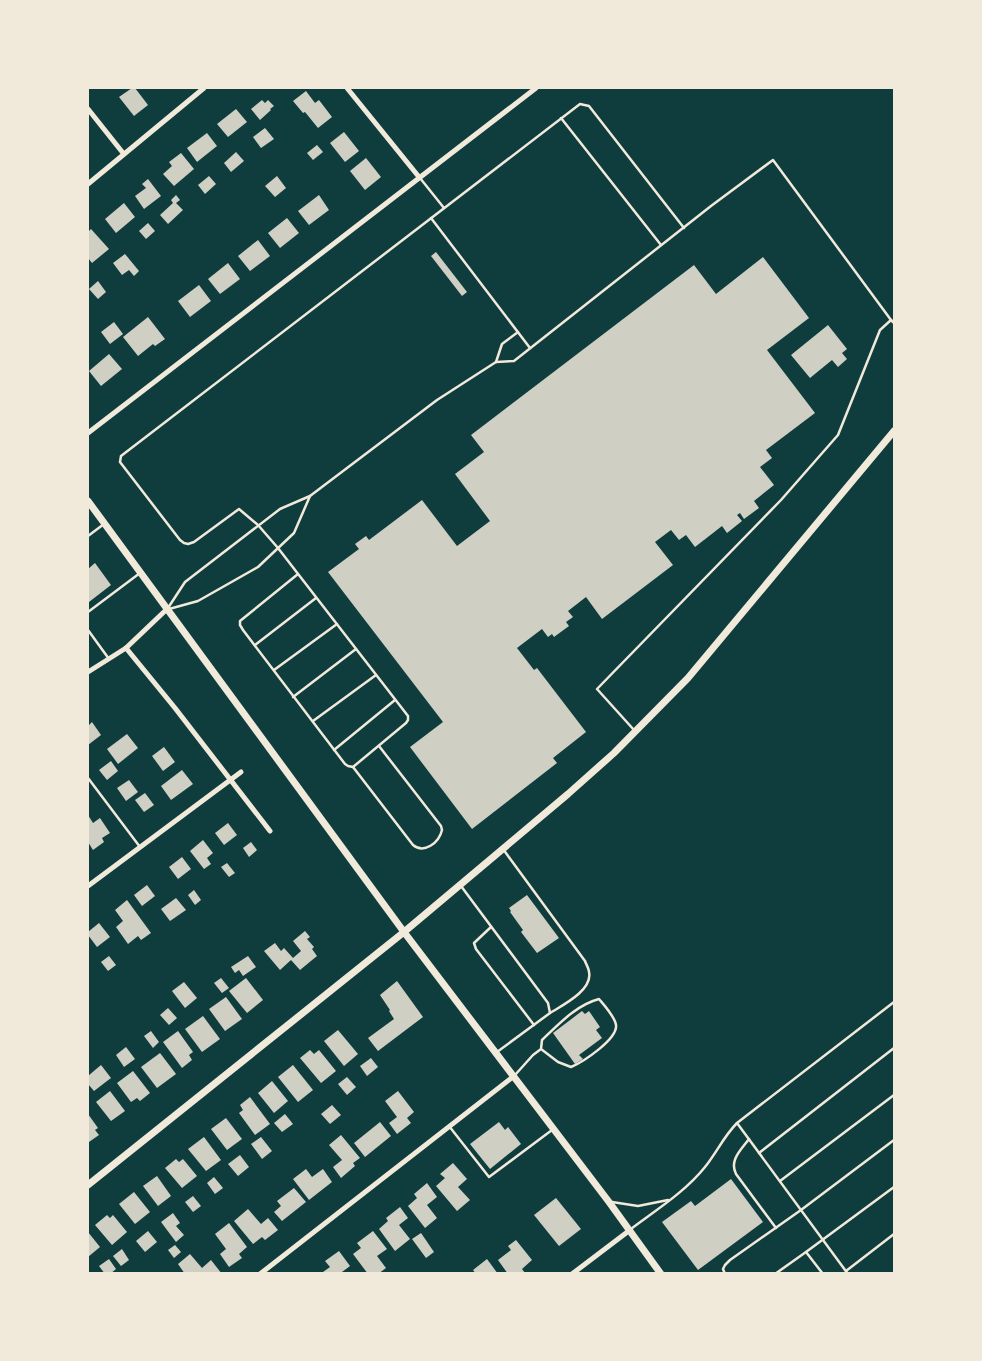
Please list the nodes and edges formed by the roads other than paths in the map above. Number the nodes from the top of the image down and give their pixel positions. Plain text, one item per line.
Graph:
1 (204, 88) edge
2 (347, 88) edge
3 (536, 88) edge
4 (88, 108) edge
5 (561, 118) junction
6 (123, 153) junction
7 (419, 177) junction
8 (88, 184) edge
9 (444, 208) junction
10 (431, 218) junction
11 (684, 228) junction
12 (662, 245) junction
13 (890, 320) junction
14 (894, 323) edge
15 (518, 332) junction
16 (530, 348) junction
17 (496, 362) junction
18 (894, 431) edge
19 (88, 433) edge
20 (310, 496) junction
21 (88, 501) edge
22 (104, 524) junction
23 (258, 525) junction
24 (88, 536) edge
25 (278, 548) junction
26 (140, 573) junction
27 (298, 574) junction
28 (316, 598) junction
29 (167, 609) junction
30 (88, 612) edge
31 (336, 624) junction
32 (88, 630) edge
33 (254, 645) junction
34 (126, 648) junction
35 (356, 649) junction
36 (109, 659) junction
37 (274, 670) junction
38 (88, 672) edge
39 (376, 675) junction
40 (293, 697) junction
41 (396, 700) junction
42 (312, 722) junction
43 (635, 731) junction
44 (379, 746) junction
45 (334, 750) junction
46 (353, 767) junction
47 (241, 772) dead end
48 (88, 778) edge
49 (230, 780) junction
50 (270, 831) dead end
51 (140, 847) junction
52 (503, 849) junction
53 (460, 885) junction
54 (88, 886) edge
55 (492, 927) junction
56 (404, 932) junction
57 (894, 1002) edge
58 (550, 1013) junction
59 (534, 1025) junction
60 (894, 1048) edge
61 (541, 1049) junction
62 (496, 1053) junction
63 (514, 1076) junction
64 (894, 1095) edge
65 (737, 1123) junction
66 (449, 1126) junction
67 (554, 1129) junction
68 (749, 1138) junction
69 (894, 1140) edge
70 (759, 1153) junction
71 (780, 1181) junction
72 (88, 1185) edge
73 (894, 1186) edge
74 (670, 1200) junction
75 (609, 1202) junction
76 (801, 1210) junction
77 (776, 1228) junction
78 (630, 1230) junction
79 (894, 1234) edge
80 (823, 1240) junction
81 (806, 1252) junction
82 (847, 1272) edge
83 (260, 1274) edge
84 (572, 1274) edge
85 (661, 1274) edge
86 (725, 1274) edge
87 (775, 1274) edge
88 (823, 1274) edge

1 - 6 street
2 - 7 street
3 - 7 street
4 - 6 street
5 - 9 lane
5 - 11 lane
5 - 12 lane
6 - 8 street
7 - 9 lane
7 - 19 street
9 - 10 lane
10 - 15 lane
10 - 23 lane
11 - 12 lane
11 - 13 lane
12 - 16 lane
13 - 14 lane
13 - 43 lane
15 - 16 lane
15 - 17 lane
16 - 17 lane
17 - 20 lane
18 - 43 street
20 - 23 lane
20 - 25 lane
21 - 22 street
22 - 24 lane
22 - 26 street
23 - 25 lane
23 - 29 lane
25 - 27 lane
25 - 29 lane
26 - 29 street
26 - 30 lane
27 - 28 lane
27 - 33 lane
28 - 31 lane
28 - 33 lane
29 - 34 street
29 - 56 street
31 - 35 lane
31 - 37 lane
32 - 36 lane
33 - 37 lane
34 - 36 street
34 - 49 street
35 - 39 lane
35 - 40 lane
36 - 38 street
37 - 40 lane
39 - 41 lane
39 - 42 lane
40 - 42 lane
41 - 44 lane
41 - 45 lane
42 - 45 lane
43 - 52 street
44 - 46 lane
44 - 46 lane
45 - 46 lane
47 - 49 street
48 - 51 lane
49 - 50 street
49 - 51 street
51 - 54 street
52 - 53 street
52 - 58 lane
53 - 55 lane
53 - 56 street
55 - 58 lane
55 - 59 lane
56 - 62 street
56 - 72 street
57 - 65 lane
58 - 59 lane
59 - 62 lane
60 - 70 lane
61 - 61 lane
61 - 63 lane
62 - 63 street
63 - 66 street
63 - 67 street
64 - 71 lane
65 - 68 lane
65 - 74 lane
66 - 67 lane
66 - 83 street
67 - 75 street
68 - 70 lane
68 - 77 lane
69 - 76 lane
70 - 71 lane
71 - 76 lane
73 - 80 lane
74 - 75 lane
74 - 78 lane
75 - 78 street
76 - 77 lane
76 - 80 lane
77 - 86 lane
78 - 84 street
78 - 85 street
79 - 82 lane
80 - 81 lane
80 - 82 lane
81 - 87 lane
81 - 88 lane

